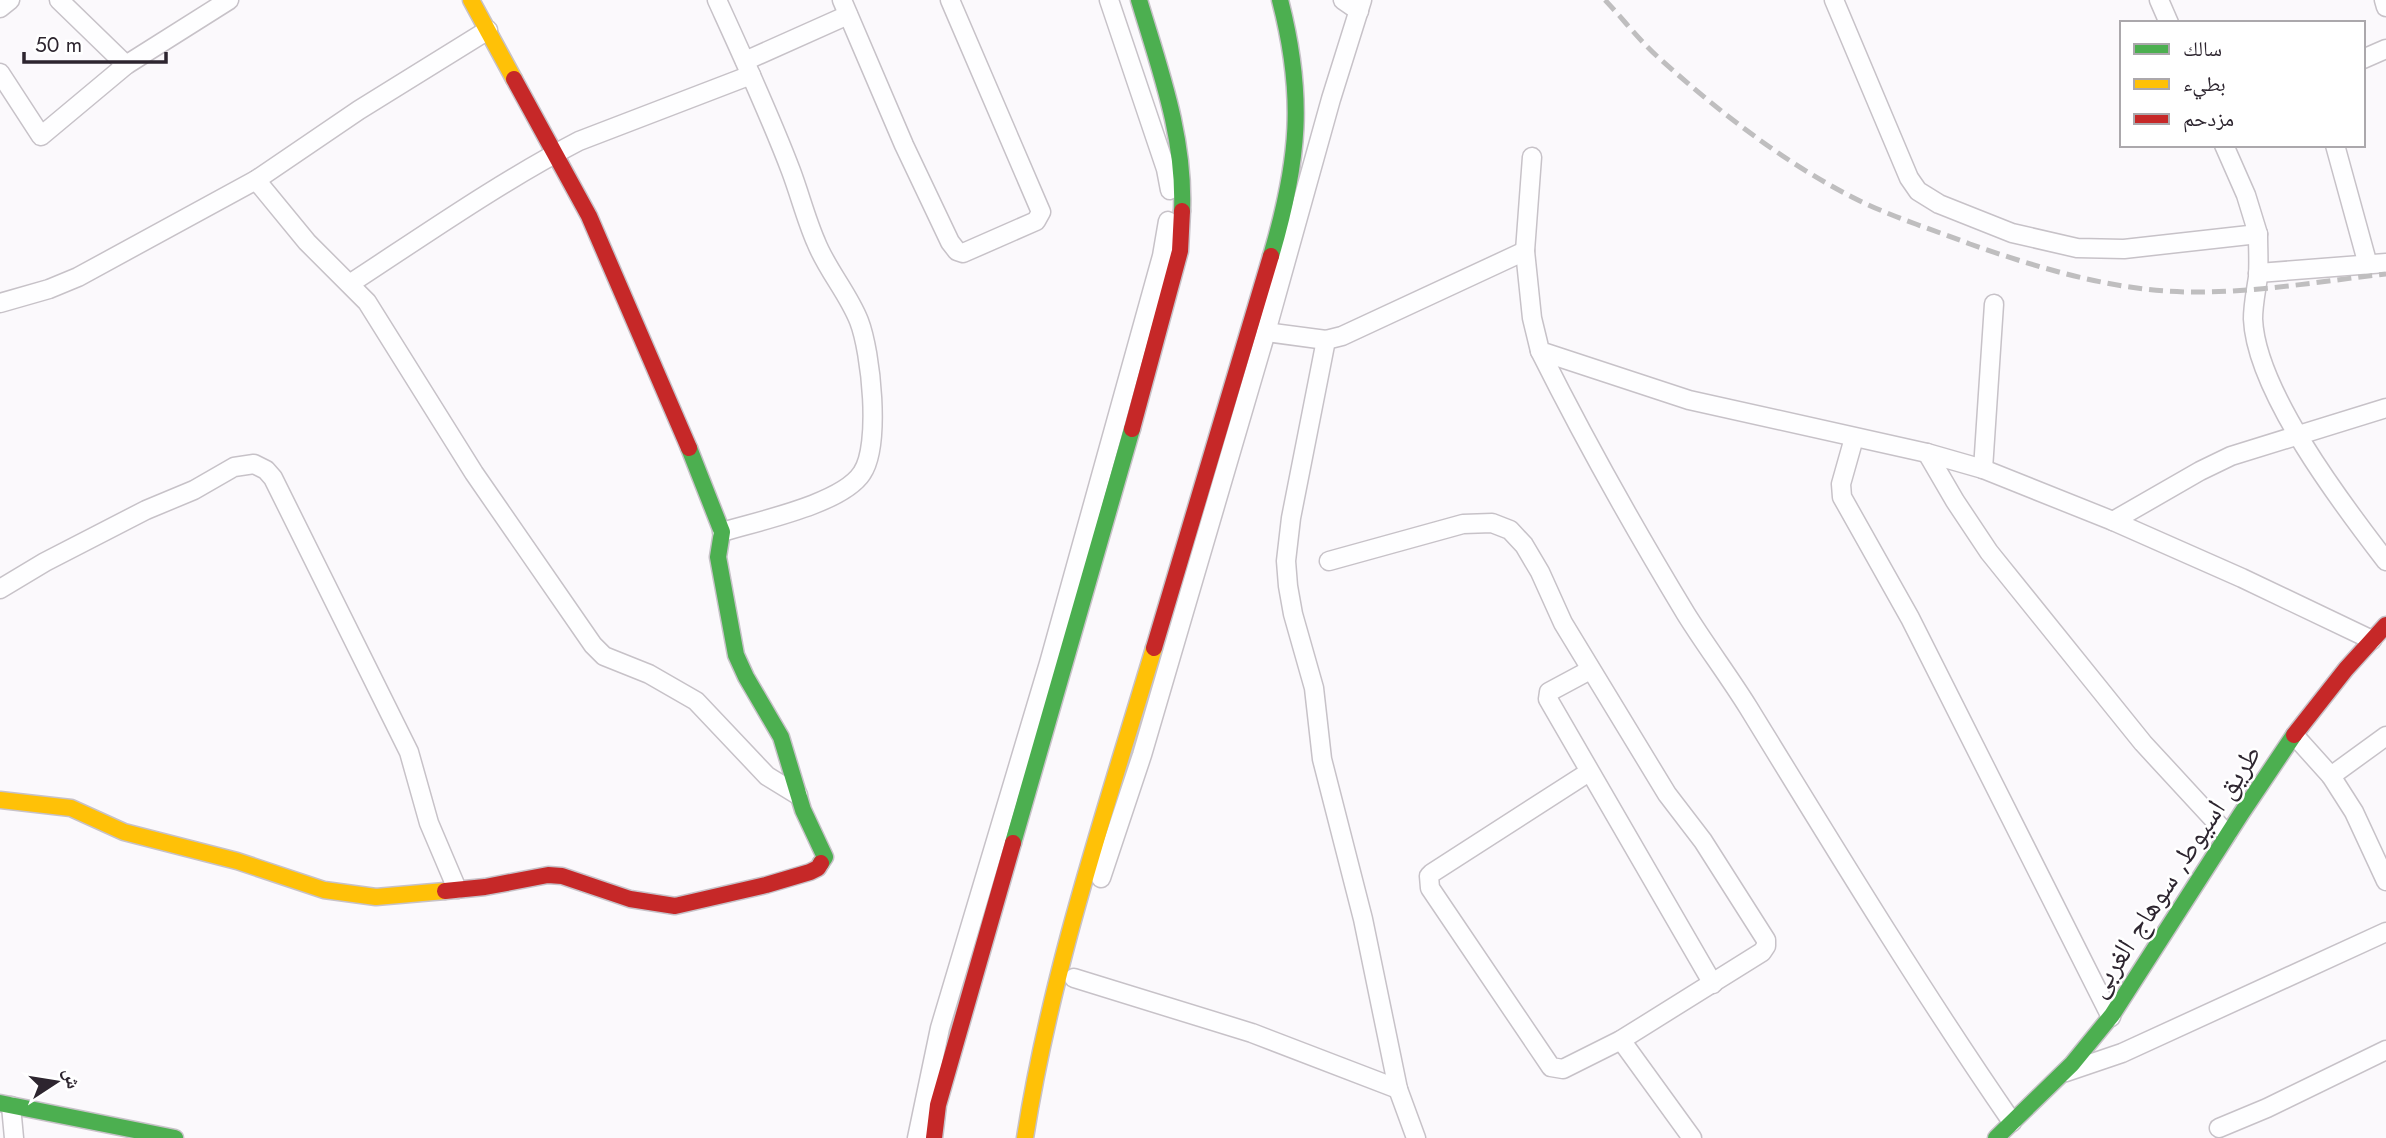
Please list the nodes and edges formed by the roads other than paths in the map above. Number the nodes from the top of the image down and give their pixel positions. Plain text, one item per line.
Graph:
1 (10, 0) edge
2 (59, 0) edge
3 (229, 0) edge
4 (471, 0) edge
5 (718, 0) edge
6 (950, 0) edge
7 (1109, 0) edge
8 (1139, 0) edge
9 (1280, 0) edge
10 (1343, 0) edge
11 (1833, 0) edge
12 (2159, 0) edge
13 (2384, 0) edge
14 (1361, 6) edge
15 (2386, 7) edge
16 (0, 8) edge
17 (845, 8) edge
18 (2168, 21) edge
19 (488, 30) junction
20 (2386, 49) edge
21 (2365, 58) edge
22 (126, 65) junction
23 (748, 68) junction
24 (0, 73) edge
25 (2225, 147) edge
26 (2336, 147) edge
27 (556, 153) junction
28 (1532, 157) dead end
29 (256, 180) junction
30 (2258, 234) junction
31 (1525, 251) junction
32 (2377, 264) edge
33 (2258, 273) junction
34 (351, 283) junction
35 (0, 303) edge
36 (1994, 304) dead end
37 (1266, 332) junction
38 (1326, 340) junction
39 (1539, 351) junction
40 (2386, 408) edge
41 (2299, 435) junction
42 (1854, 438) junction
43 (1927, 453) junction
44 (1983, 468) junction
45 (2113, 521) junction
46 (722, 532) junction
47 (1329, 561) dead end
48 (2386, 561) edge
49 (0, 589) edge
50 (2386, 625) edge
51 (2372, 640) junction
52 (1590, 670) junction
53 (2295, 736) junction
54 (2386, 736) edge
55 (1589, 772) junction
56 (2331, 776) junction
57 (797, 795) junction
58 (0, 800) edge
59 (2227, 834) junction
60 (2386, 881) edge
61 (457, 889) junction
62 (2386, 932) edge
63 (1074, 978) junction
64 (1713, 984) junction
65 (2111, 1017) junction
66 (1621, 1040) junction
67 (2386, 1049) edge
68 (2062, 1073) junction
69 (1398, 1089) junction
70 (6, 1105) edge
71 (2012, 1122) junction
72 (2219, 1128) dead end
73 (14, 1138) edge
74 (174, 1138) edge
75 (917, 1138) edge
76 (934, 1138) edge
77 (1025, 1138) edge
78 (1036, 1138) edge
79 (1416, 1138) edge
80 (1692, 1138) edge
81 (1996, 1138) edge

1 - 16 street
2 - 22 street
3 - 22 street
4 - 19 main road
5 - 23 street
6 - 17 street
7 - 75 street
8 - 76 main road
9 - 77 main road
10 - 14 street
11 - 30 street
12 - 18 street
13 - 15 street
14 - 37 street
17 - 23 street
19 - 27 main road
19 - 29 street
20 - 21 street
22 - 24 street
23 - 27 street
23 - 46 street
25 - 30 street
26 - 32 street
27 - 34 street
27 - 46 main road
28 - 31 street
29 - 34 street
29 - 35 street
30 - 33 street
31 - 38 street
31 - 39 street
32 - 33 street
33 - 41 street
34 - 57 street
36 - 44 street
37 - 38 street
37 - 63 street
38 - 69 street
39 - 42 street
39 - 71 street
40 - 41 street
41 - 45 street
41 - 48 street
42 - 43 street
42 - 65 street
43 - 44 street
43 - 59 street
44 - 45 street
45 - 51 street
46 - 57 main road
47 - 52 street
49 - 61 street
50 - 51 main road, طريق اسيوط, سوهاج الغربى
51 - 53 main road, طريق اسيوط, سوهاج الغربى
52 - 55 street
52 - 64 street
53 - 56 street
53 - 59 main road, طريق اسيوط, سوهاج الغربى
54 - 56 street
55 - 64 street
55 - 66 street
56 - 60 street
57 - 61 main road
58 - 61 main road
59 - 65 main road, طريق اسيوط, سوهاج الغربى
62 - 68 street
63 - 69 street
63 - 78 street
64 - 66 street
65 - 68 main road, طريق اسيوط, سوهاج الغربى
66 - 80 street
67 - 72 street
68 - 71 main road, طريق اسيوط, سوهاج الغربى
69 - 79 street
70 - 73 street
70 - 74 main road
71 - 81 main road, طريق اسيوط, سوهاج الغربى

